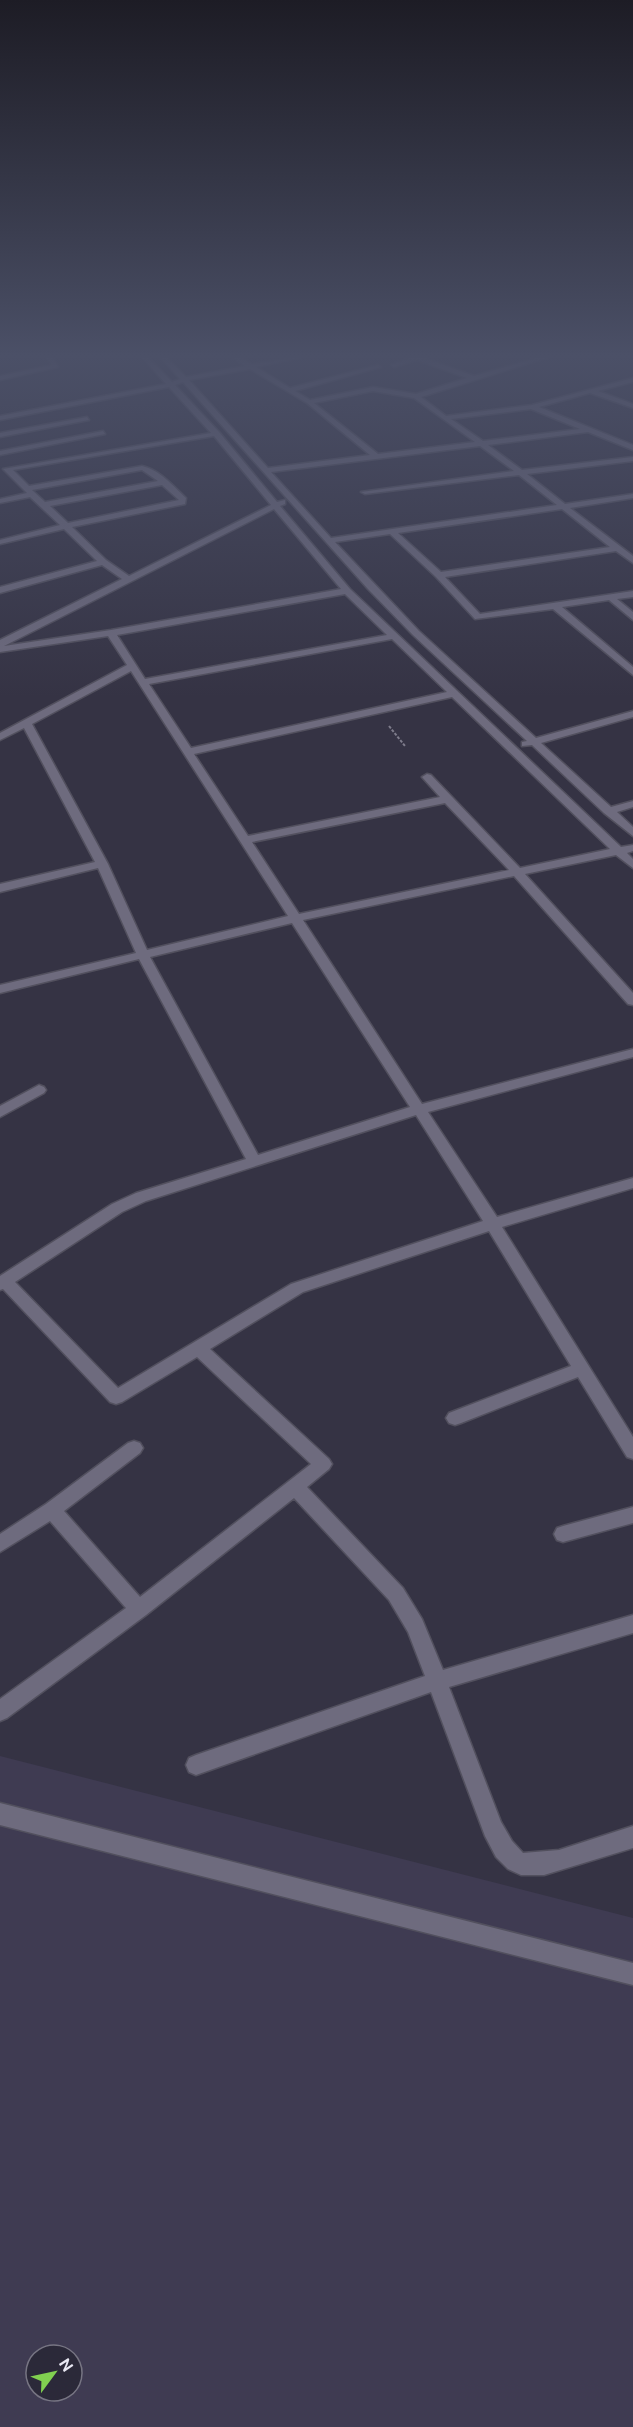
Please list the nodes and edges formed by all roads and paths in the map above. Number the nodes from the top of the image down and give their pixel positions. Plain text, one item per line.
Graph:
1 (8, 470) edge
2 (131, 470) edge
3 (149, 470) edge
4 (246, 470) edge
5 (266, 470) edge
6 (515, 470) edge
7 (554, 470) edge
8 (521, 475) junction
9 (164, 482) junction
10 (29, 491) junction
11 (365, 492) dead end
12 (633, 496) edge
13 (290, 498) junction
14 (0, 501) edge
15 (44, 505) junction
16 (275, 506) junction
17 (563, 507) junction
18 (66, 525) junction
19 (391, 531) junction
20 (328, 541) junction
21 (0, 542) edge
22 (617, 548) junction
23 (633, 560) edge
24 (103, 562) junction
25 (439, 575) junction
26 (129, 580) junction
27 (0, 590) edge
28 (347, 591) junction
29 (633, 594) edge
30 (610, 597) junction
31 (554, 605) junction
32 (633, 617) edge
33 (111, 633) junction
34 (394, 636) junction
35 (0, 644) edge
36 (0, 649) edge
37 (132, 666) junction
38 (633, 672) edge
39 (143, 682) junction
40 (453, 694) junction
41 (377, 711) junction
42 (633, 714) edge
43 (26, 723) junction
44 (0, 737) edge
45 (533, 742) junction
46 (405, 746) dead end
47 (510, 748) junction
48 (189, 752) junction
49 (427, 777) dead end
50 (448, 799) junction
51 (633, 804) edge
52 (609, 811) junction
53 (633, 833) edge
54 (246, 840) junction
55 (633, 848) edge
56 (618, 852) junction
57 (102, 864) junction
58 (633, 865) edge
59 (518, 873) junction
60 (0, 888) edge
61 (296, 918) junction
62 (143, 955) junction
63 (0, 989) edge
64 (633, 1001) edge
65 (633, 1053) edge
66 (39, 1090) dead end
67 (420, 1109) junction
68 (0, 1112) edge
69 (254, 1160) junction
70 (633, 1183) edge
71 (494, 1224) junction
72 (3, 1283) edge
73 (198, 1348) junction
74 (582, 1369) junction
75 (455, 1418) dead end
76 (627, 1429) edge
77 (134, 1448) dead end
78 (633, 1452) edge
79 (295, 1487) junction
80 (52, 1510) junction
81 (633, 1515) edge
82 (563, 1534) dead end
83 (0, 1544) edge
84 (139, 1609) junction
85 (633, 1624) edge
86 (437, 1681) junction
87 (0, 1711) edge
88 (196, 1765) dead end
89 (0, 1814) edge
90 (633, 1837) edge
91 (633, 1974) edge

1 - 10 street
2 - 10 street
3 - 9 street
4 - 16 street
5 - 13 street
6 - 8 street
7 - 8 street
8 - 11 street
8 - 17 street
9 - 15 street
9 - 18 street
10 - 14 street
10 - 15 street
12 - 17 street
13 - 16 street
13 - 20 street
15 - 18 street
16 - 26 street
16 - 28 street
17 - 19 street
17 - 22 street
18 - 21 street
18 - 24 street
19 - 20 street
19 - 25 street
20 - 45 street
22 - 23 street
22 - 25 street
24 - 26 street
24 - 27 street
25 - 31 street
26 - 35 street
28 - 33 street
28 - 34 street
29 - 30 street
30 - 31 street
30 - 32 street
31 - 38 street
33 - 36 street
33 - 37 street
34 - 39 street
34 - 40 street
37 - 39 street
37 - 43 street
39 - 48 street
40 - 41 street
40 - 47 street
41 - 46 path
41 - 48 street
42 - 45 street
43 - 44 street
43 - 57 street
45 - 47 street
45 - 52 street
47 - 56 street
48 - 54 street
49 - 50 street
50 - 54 street
50 - 59 street
51 - 52 street
52 - 53 street
54 - 61 street
55 - 56 street
56 - 58 street
56 - 59 street
57 - 60 street
57 - 62 street
59 - 61 street
59 - 64 street
61 - 62 street
61 - 67 street
62 - 63 street
62 - 69 street
65 - 67 street
66 - 68 street
67 - 69 street
67 - 71 street
69 - 72 street
70 - 71 street
71 - 73 street
71 - 74 street
72 - 73 street
73 - 79 street
74 - 75 street
74 - 76 street
76 - 78 street
77 - 80 street
79 - 84 street
79 - 86 street
80 - 83 street
80 - 84 street
81 - 82 street
84 - 87 street
85 - 86 street
86 - 88 street
86 - 90 street
89 - 91 street

